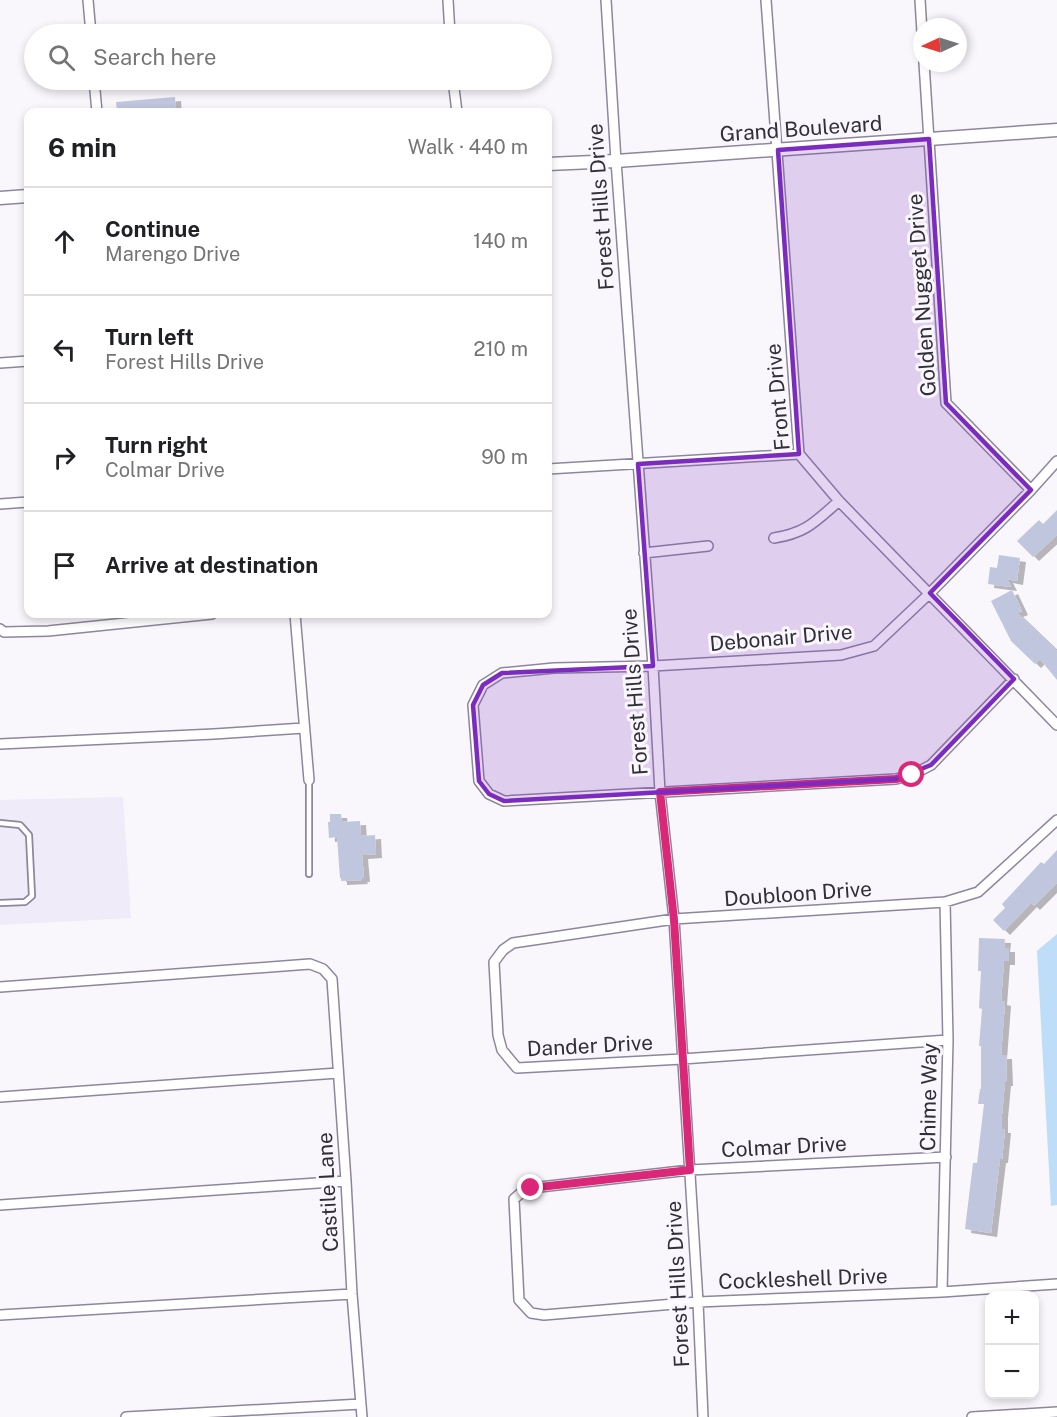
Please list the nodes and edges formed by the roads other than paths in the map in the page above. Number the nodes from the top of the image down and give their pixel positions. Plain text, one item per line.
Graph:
1 (88, 0) edge
2 (448, 0) edge
3 (606, 0) edge
4 (766, 0) edge
5 (920, 0) edge
6 (921, 18) edge
7 (90, 24) edge
8 (449, 24) edge
9 (925, 72) edge
10 (95, 90) edge
11 (454, 90) edge
12 (97, 108) edge
13 (456, 108) edge
14 (1057, 130) edge
15 (929, 139) junction
16 (778, 150) junction
17 (615, 161) junction
18 (552, 164) edge
19 (24, 196) edge
20 (0, 198) edge
21 (24, 361) edge
22 (0, 363) edge
23 (799, 454) junction
24 (1057, 460) edge
25 (638, 464) junction
26 (552, 469) edge
27 (1031, 490) junction
28 (839, 501) junction
29 (24, 502) edge
30 (0, 504) edge
31 (774, 538) dead end
32 (708, 546) dead end
33 (644, 553) junction
34 (930, 593) junction
35 (176, 618) edge
36 (295, 618) edge
37 (0, 628) edge
38 (652, 666) junction
39 (1014, 679) junction
40 (1057, 725) edge
41 (304, 728) junction
42 (0, 744) edge
43 (309, 780) joint
44 (660, 792) junction
45 (1057, 820) edge
46 (0, 823) edge
47 (309, 874) dead end
48 (945, 902) junction
49 (0, 903) edge
50 (674, 920) junction
51 (513, 943) joint
52 (0, 987) edge
53 (948, 1040) junction
54 (682, 1059) junction
55 (338, 1073) junction
56 (0, 1097) edge
57 (946, 1157) junction
58 (690, 1170) junction
59 (346, 1181) junction
60 (0, 1205) edge
61 (1057, 1284) edge
62 (942, 1292) junction
63 (352, 1294) junction
64 (519, 1300) joint
65 (698, 1302) junction
66 (0, 1316) edge
67 (361, 1404) junction
68 (1057, 1412) edge
69 (126, 1417) edge
70 (362, 1417) edge
71 (703, 1417) edge
72 (972, 1417) edge

1 - 7 street
2 - 8 street
3 - 17 street, Forest Hills Drive
4 - 16 street, Front Drive
5 - 6 street
9 - 15 street, Golden Nugget Drive
10 - 12 street
11 - 13 street
14 - 15 street, Grand Boulevard
15 - 16 street, Grand Boulevard
15 - 27 street, Golden Nugget Drive
16 - 17 street, Grand Boulevard
16 - 23 street, Front Drive
17 - 18 street, Grand Boulevard
17 - 25 street, Forest Hills Drive
19 - 20 street
21 - 22 street
23 - 25 street
23 - 28 street, Front Drive
24 - 27 street, Debonair Drive
25 - 26 street
25 - 33 street, Forest Hills Drive
27 - 34 street, Debonair Drive
28 - 31 street
28 - 34 street, Front Drive
29 - 30 street
32 - 33 street
33 - 38 street, Forest Hills Drive
34 - 38 street, Debonair Drive
34 - 39 street, Front Drive
35 - 37 street
36 - 41 street
38 - 44 street, Forest Hills Drive
38 - 44 street, Debonair Drive
39 - 40 street, Front Drive
39 - 44 street
41 - 42 street
41 - 43 street
43 - 47 lane
44 - 50 street, Forest Hills Drive
45 - 48 street, Doubloon Drive
46 - 49 lane
48 - 50 street, Doubloon Drive
48 - 53 street, Chime Way
50 - 51 street, Doubloon Drive
50 - 54 street, Forest Hills Drive
51 - 54 street, Dander Drive
52 - 55 street, Castile Lane
53 - 54 street, Dander Drive
53 - 57 street, Chime Way
54 - 58 street, Forest Hills Drive
55 - 56 street
55 - 59 street, Castile Lane
57 - 58 street, Colmar Drive
57 - 62 street, Chime Way
58 - 64 street, Colmar Drive
58 - 65 street, Forest Hills Drive
59 - 60 street
59 - 63 street, Castile Lane
61 - 62 street, Cockleshell Drive
62 - 65 street, Cockleshell Drive
63 - 66 street
63 - 67 street, Castile Lane
64 - 65 street, Cockleshell Drive
65 - 71 street, Forest Hills Drive
67 - 69 street
67 - 70 street, Castile Lane
68 - 72 street

